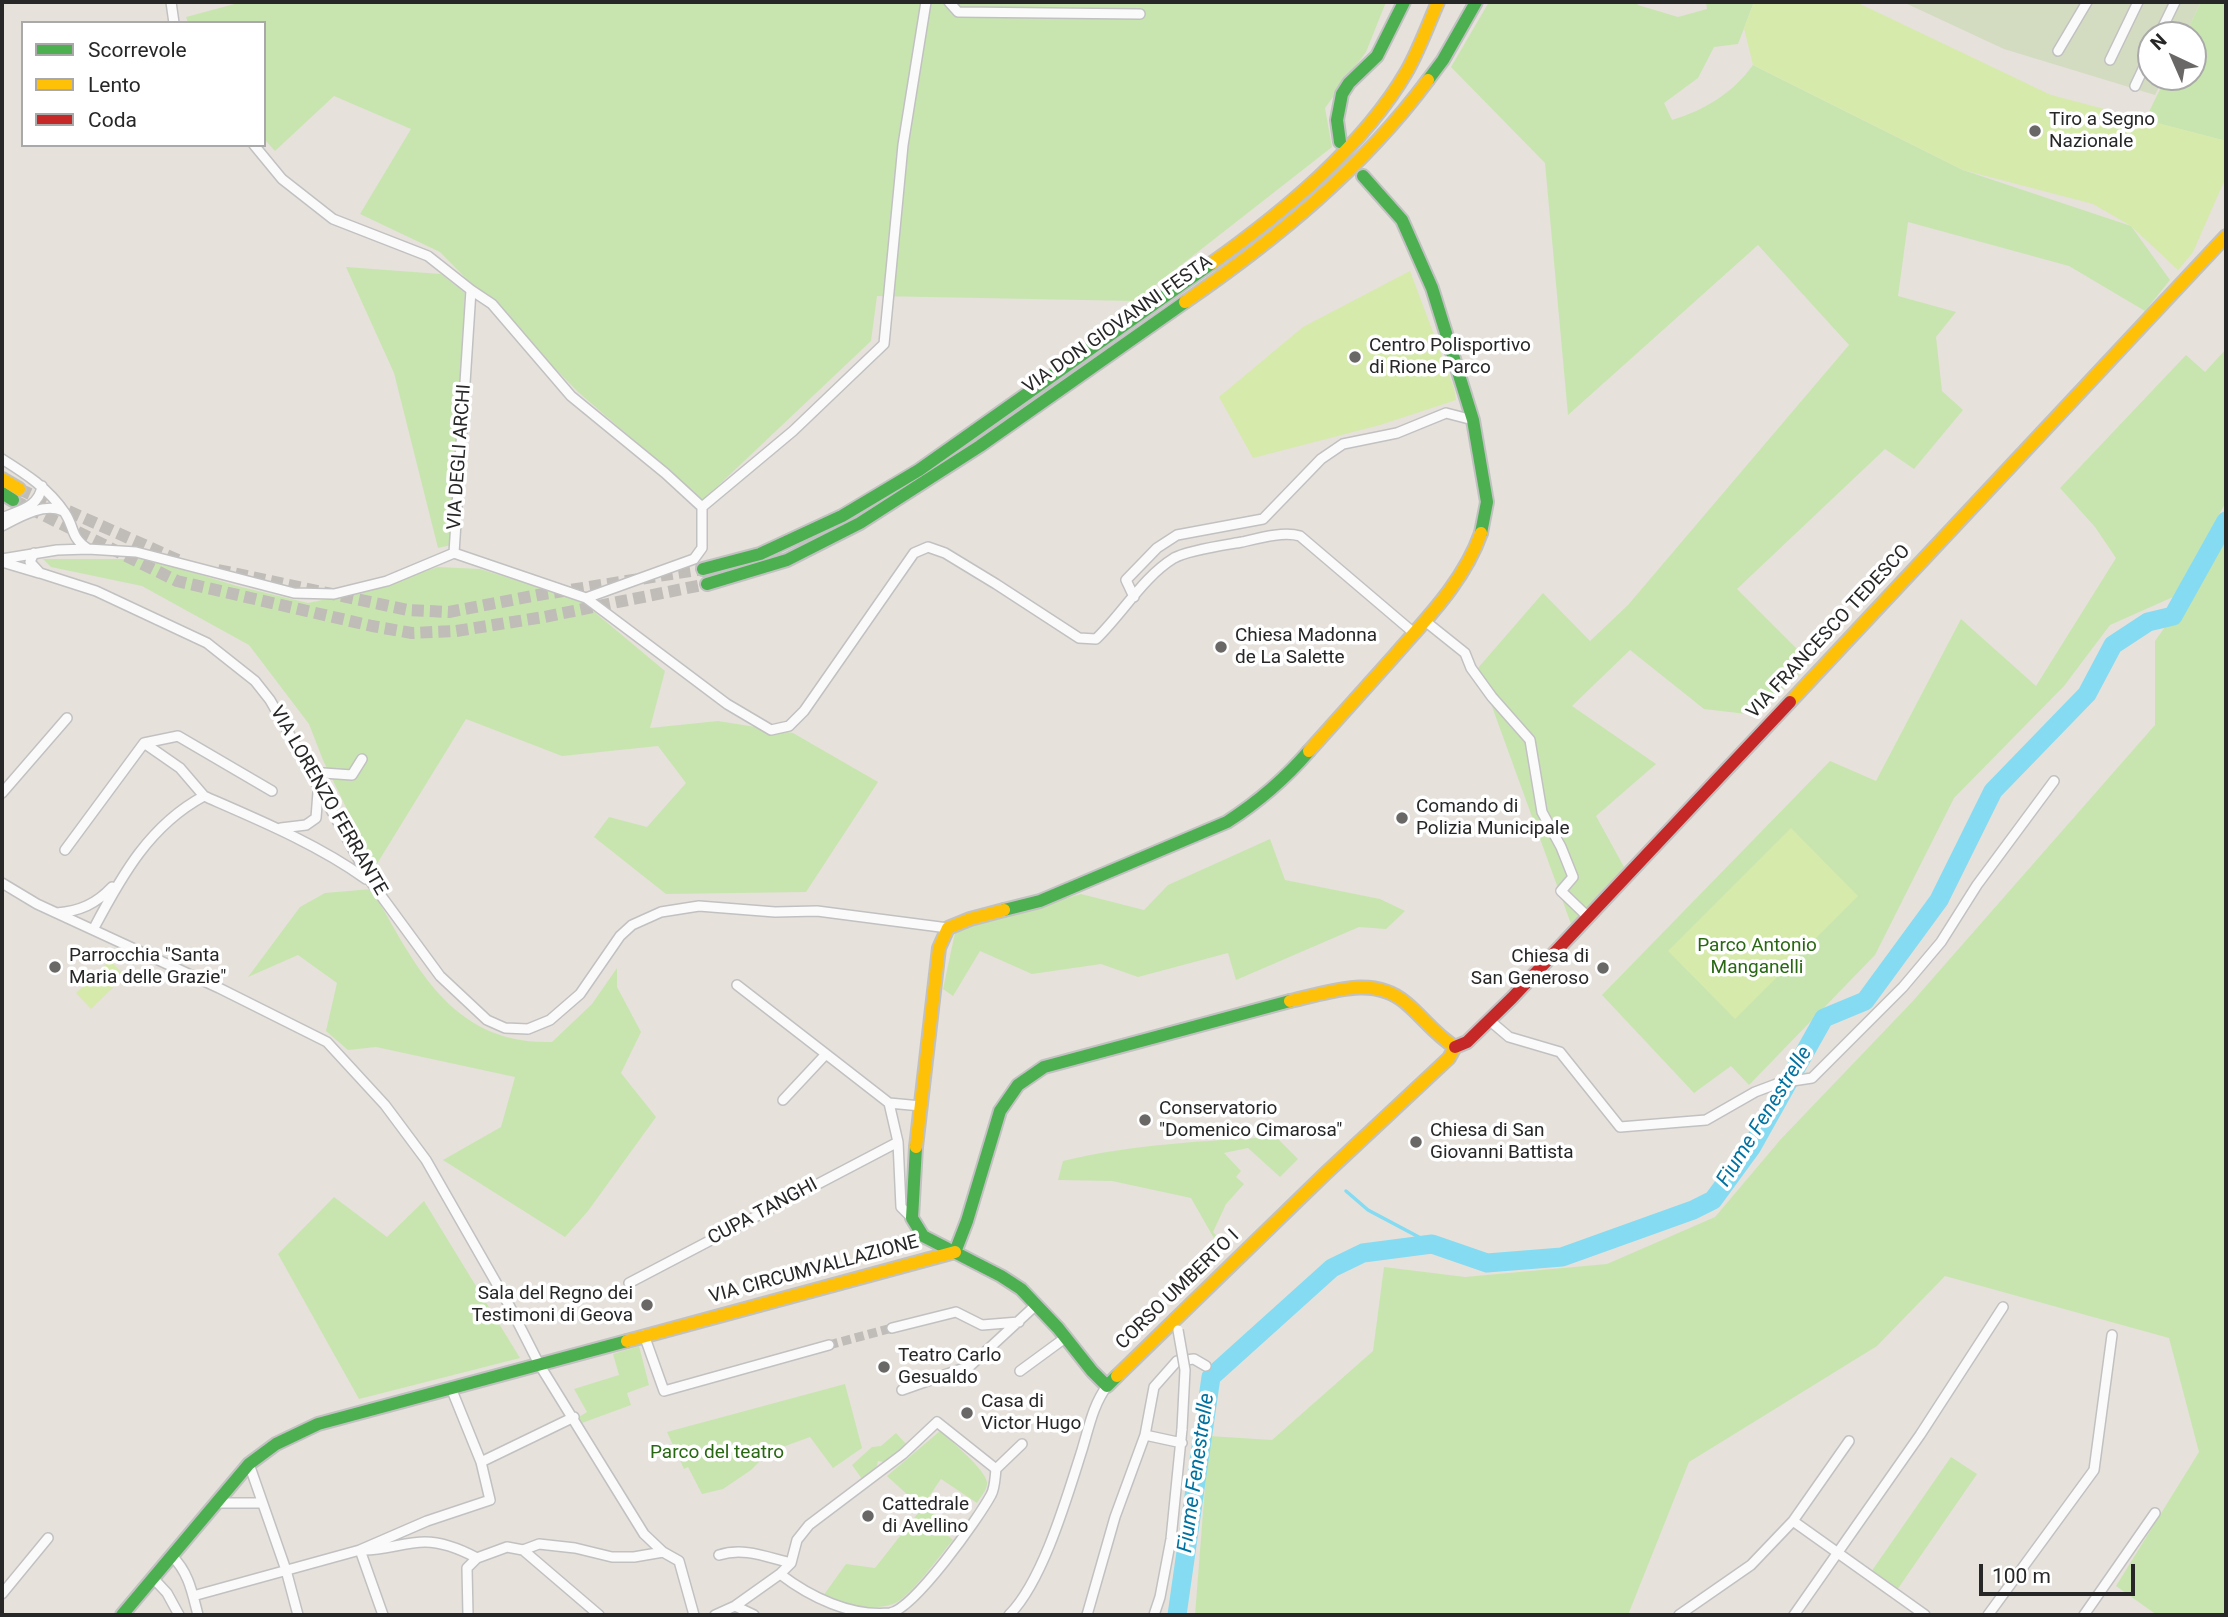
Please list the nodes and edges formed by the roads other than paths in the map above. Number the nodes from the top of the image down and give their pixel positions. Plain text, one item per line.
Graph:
1 (170, 2) edge
2 (926, 2) edge
3 (949, 2) edge
4 (1404, 2) edge
5 (1430, 2) edge
6 (1438, 2) edge
7 (1476, 2) edge
8 (2087, 2) edge
9 (2138, 2) edge
10 (2175, 2) edge
11 (1140, 14) dead end
12 (174, 21) edge
13 (2166, 21) edge
14 (1425, 34) junction
15 (2058, 51) dead end
16 (2110, 60) dead end
17 (2137, 82) edge
18 (2135, 86) dead end
19 (1340, 142) dead end
20 (256, 147) edge
21 (1363, 176) dead end
22 (2226, 236) edge
23 (471, 290) junction
24 (1473, 420) junction
25 (2, 459) edge
26 (2, 479) edge
27 (42, 486) junction
28 (11, 494) tunnel mouth
29 (702, 507) junction
30 (64, 512) junction
31 (2, 518) edge
32 (2, 526) edge
33 (72, 530) junction
34 (88, 549) junction
35 (57, 550) junction
36 (34, 553) junction
37 (454, 553) junction
38 (2, 560) edge
39 (703, 569) tunnel mouth
40 (40, 573) junction
41 (707, 584) tunnel mouth
42 (1134, 597) junction
43 (586, 598) junction
44 (1425, 621) junction
45 (1414, 633) junction
46 (67, 718) dead end
47 (144, 743) junction
48 (362, 759) dead end
49 (309, 772) junction
50 (2054, 781) dead end
51 (318, 789) junction
52 (272, 791) dead end
53 (2, 793) edge
54 (204, 796) junction
55 (273, 827) junction
56 (65, 850) dead end
57 (121, 878) junction
58 (371, 882) junction
59 (2, 883) edge
60 (55, 913) junction
61 (1587, 916) junction
62 (94, 928) junction
63 (948, 928) junction
64 (737, 985) dead end
65 (1489, 1020) junction
66 (1455, 1047) junction
67 (826, 1054) junction
68 (783, 1100) dead end
69 (889, 1102) junction
70 (921, 1106) junction
71 (898, 1142) junction
72 (912, 1218) junction
73 (955, 1252) junction
74 (629, 1283) dead end
75 (1037, 1304) junction
76 (2003, 1307) dead end
77 (1019, 1322) junction
78 (1177, 1325) junction
79 (892, 1328) tunnel mouth
80 (644, 1335) junction
81 (2112, 1335) dead end
82 (1065, 1338) junction
83 (829, 1345) tunnel mouth
84 (539, 1364) junction
85 (1206, 1366) dead end
86 (1020, 1371) dead end
87 (1107, 1386) junction
88 (451, 1388) junction
89 (902, 1390) dead end
90 (574, 1417) junction
91 (1145, 1435) junction
92 (1849, 1441) dead end
93 (1182, 1443) junction
94 (1022, 1444) dead end
95 (481, 1462) junction
96 (249, 1464) junction
97 (996, 1469) junction
98 (216, 1503) junction
99 (262, 1503) junction
100 (2155, 1513) dead end
101 (1793, 1521) junction
102 (48, 1538) dead end
103 (360, 1550) junction
104 (523, 1550) junction
105 (663, 1552) junction
106 (1839, 1552) junction
107 (719, 1555) dead end
108 (172, 1556) junction
109 (477, 1558) junction
110 (791, 1563) junction
111 (286, 1570) junction
112 (780, 1574) junction
113 (153, 1578) junction
114 (2, 1594) edge
115 (193, 1596) junction
116 (735, 1606) junction
117 (122, 1615) edge
118 (179, 1615) edge
119 (198, 1615) edge
120 (298, 1615) edge
121 (383, 1615) edge
122 (468, 1615) edge
123 (599, 1615) edge
124 (694, 1615) edge
125 (715, 1615) edge
126 (754, 1615) edge
127 (1009, 1615) edge
128 (1087, 1615) edge
129 (1154, 1615) edge
130 (1679, 1615) edge
131 (1794, 1615) edge
132 (1925, 1615) edge
133 (1988, 1615) edge
134 (2084, 1615) edge

1 - 12 street
2 - 29 street
3 - 11 street
4 - 19 street
5 - 14 street
6 - 14 street, VIA DON GIOVANNI FESTA
7 - 41 street, VIA DON GIOVANNI FESTA
8 - 15 street
9 - 16 street
10 - 13 street
14 - 39 street, VIA DON GIOVANNI FESTA
17 - 18 street
20 - 23 street
21 - 24 street
22 - 61 street, VIA FRANCESCO TEDESCO
23 - 29 street
23 - 37 street, VIA DEGLI ARCHI
24 - 42 street
24 - 44 street
25 - 27 street
26 - 28 street
27 - 30 street
27 - 31 street
29 - 43 street
30 - 32 street
30 - 33 street
33 - 34 street
33 - 35 street
34 - 35 street, VIA DEGLI ARCHI
34 - 37 street, VIA DEGLI ARCHI
35 - 36 street, VIA DEGLI ARCHI
36 - 38 street, VIA DEGLI ARCHI
36 - 40 street
37 - 43 street
38 - 40 street, VIA LORENZO FERRANTE
40 - 49 street, VIA LORENZO FERRANTE
42 - 43 street
42 - 45 street
44 - 45 street
44 - 61 street
45 - 63 street
46 - 53 street
47 - 52 street
47 - 54 street
47 - 56 street
48 - 49 street
49 - 51 street, VIA LORENZO FERRANTE
50 - 65 street
51 - 55 street
51 - 58 street, VIA LORENZO FERRANTE
54 - 55 street
54 - 57 street
55 - 58 street
57 - 60 street
57 - 62 street
58 - 63 street, VIA LORENZO FERRANTE
59 - 60 street
60 - 62 street
61 - 65 street, VIA FRANCESCO TEDESCO
62 - 84 street
63 - 70 street
64 - 67 street
65 - 66 street, VIA FRANCESCO TEDESCO
66 - 73 street
66 - 78 street, CORSO UMBERTO I
67 - 68 street
67 - 69 street
69 - 70 street
69 - 71 street
70 - 72 street
71 - 72 street
71 - 74 street, CUPA TANGHI
72 - 73 street
73 - 75 street
73 - 80 street, VIA CIRCUMVALLAZIONE
75 - 77 street
75 - 82 street
76 - 106 street
77 - 79 street
77 - 89 street
78 - 87 street, CORSO UMBERTO I
78 - 93 street, bridge
80 - 83 street
80 - 84 street, VIA CIRCUMVALLAZIONE
81 - 133 street
82 - 86 street
82 - 87 street
84 - 88 street, VIA CIRCUMVALLAZIONE
84 - 90 street
85 - 91 street
87 - 127 street, CORSO UMBERTO I
88 - 95 street
88 - 96 street, VIA CIRCUMVALLAZIONE
90 - 95 street
90 - 105 street
91 - 93 street
91 - 128 street
92 - 101 street
93 - 129 street
94 - 97 street
95 - 103 street
96 - 98 street, VIA CIRCUMVALLAZIONE
96 - 99 street
97 - 110 street
97 - 112 street
98 - 99 street
98 - 108 street, VIA CIRCUMVALLAZIONE
99 - 111 street
100 - 134 street
101 - 106 street
101 - 130 street
102 - 114 street
103 - 109 street
103 - 111 street
103 - 121 street
104 - 105 street
104 - 109 street
104 - 123 street
105 - 124 street
106 - 131 street
106 - 132 street
107 - 110 street
108 - 113 street, VIA CIRCUMVALLAZIONE
108 - 115 street
109 - 122 street
110 - 112 street
111 - 115 street
111 - 120 street
112 - 116 street
113 - 117 street, VIA CIRCUMVALLAZIONE
113 - 118 street
115 - 119 street
116 - 125 street
116 - 126 street

